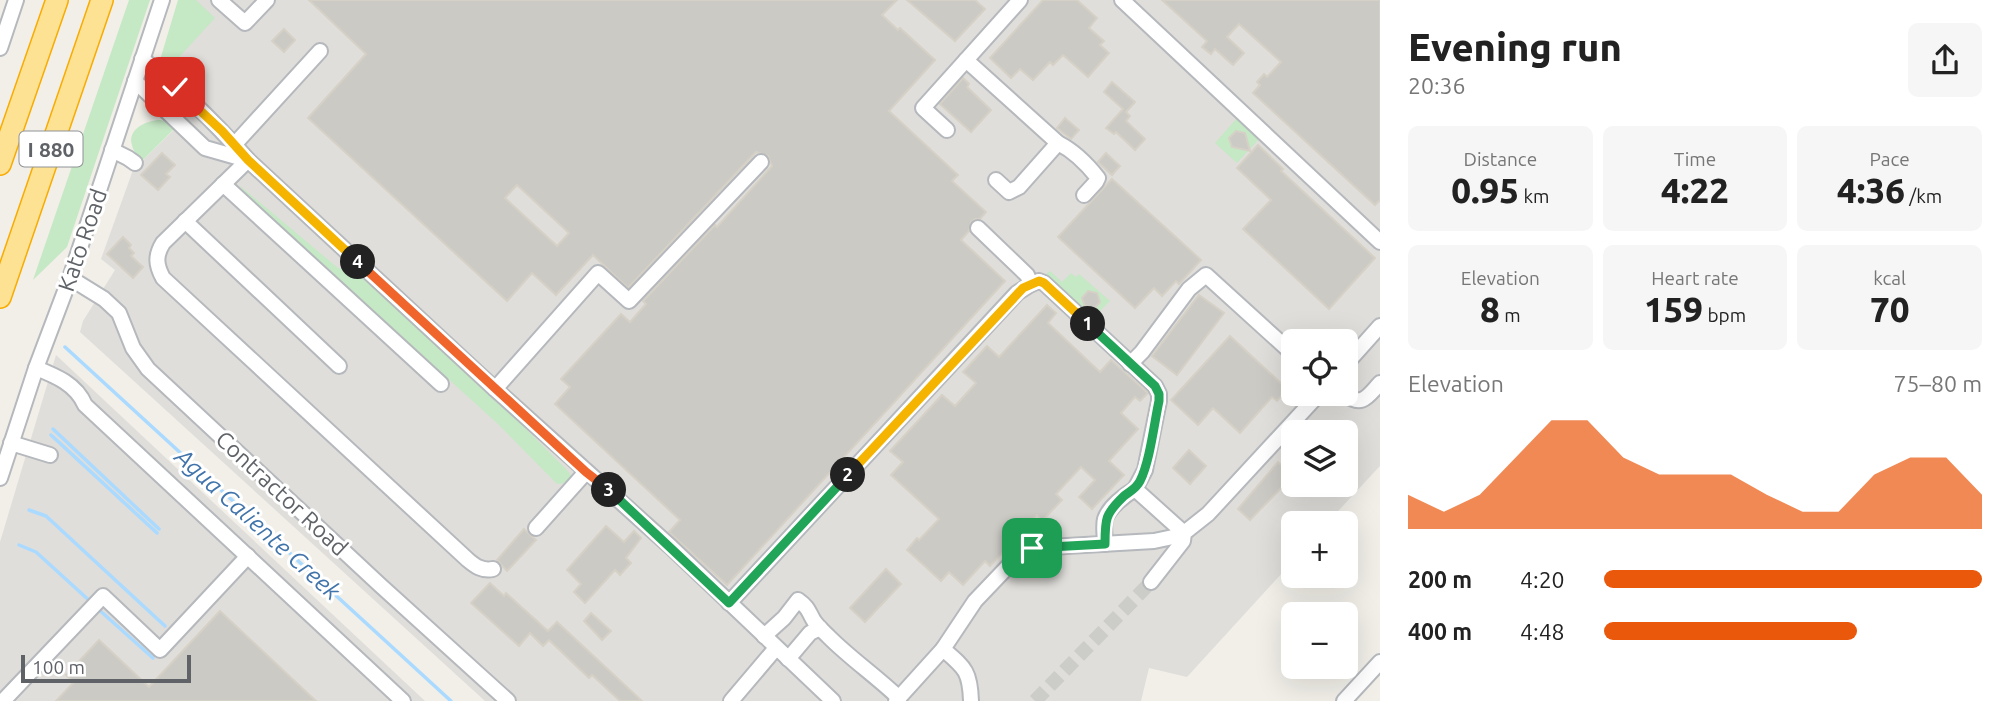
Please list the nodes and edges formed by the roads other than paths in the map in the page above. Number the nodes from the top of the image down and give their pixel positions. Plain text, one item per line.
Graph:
1 (16, 0) edge
2 (57, 0) edge
3 (87, 0) edge
4 (102, 0) edge
5 (162, 0) edge
6 (219, 0) edge
7 (267, 0) edge
8 (1020, 0) edge
9 (1122, 0) edge
10 (0, 48) edge
11 (320, 51) dead end
12 (142, 59) junction
13 (966, 60) junction
14 (135, 81) junction
15 (947, 130) dead end
16 (1058, 143) junction
17 (234, 145) junction
18 (112, 150) junction
19 (248, 160) junction
20 (761, 162) dead end
21 (135, 163) dead end
22 (0, 164) edge
23 (996, 180) dead end
24 (223, 184) junction
25 (1084, 195) dead end
26 (185, 221) junction
27 (978, 228) dead end
28 (1380, 242) edge
29 (0, 256) edge
30 (70, 278) junction
31 (1031, 284) junction
32 (0, 297) edge
33 (1380, 326) edge
34 (1281, 343) edge
35 (1358, 351) edge
36 (1130, 364) junction
37 (339, 366) dead end
38 (36, 368) junction
39 (1380, 383) edge
40 (441, 384) dead end
41 (495, 389) junction
42 (1358, 401) edge
43 (1308, 406) edge
44 (11, 443) junction
45 (50, 455) dead end
46 (586, 472) junction
47 (0, 478) edge
48 (1135, 489) junction
49 (536, 528) dead end
50 (1184, 533) junction
51 (1105, 544) junction
52 (248, 556) junction
53 (493, 569) dead end
54 (1151, 582) tunnel mouth
55 (729, 603) junction
56 (820, 628) junction
57 (764, 636) junction
58 (776, 648) junction
59 (943, 649) junction
60 (788, 659) junction
61 (1380, 662) edge
62 (897, 699) edge
63 (4, 701) edge
64 (403, 701) edge
65 (508, 701) edge
66 (731, 701) edge
67 (833, 701) edge
68 (971, 701) edge
69 (1344, 701) edge

1 - 10 street
2 - 22 highway, I 880
3 - 29 highway, I 880
4 - 32 highway, I 880
5 - 12 street, Kato Road
6 - 7 street
8 - 13 street
9 - 28 street
11 - 17 street
12 - 14 street, Kato Road
12 - 17 street
13 - 15 street
13 - 16 street
14 - 18 street, Kato Road
14 - 19 street
16 - 23 street
16 - 25 street
17 - 19 street
18 - 21 street
18 - 30 street, Kato Road
19 - 24 street
19 - 41 street
20 - 41 street
24 - 26 street
24 - 40 street
26 - 37 street
26 - 53 street
27 - 31 street
30 - 38 street, Kato Road
30 - 65 street, Contractor Road
31 - 36 street
31 - 55 street
33 - 35 street
34 - 36 street
36 - 48 street
38 - 44 street, Kato Road
38 - 52 street
39 - 42 street
41 - 46 street
43 - 50 street
44 - 45 street
44 - 47 street, Kato Road
46 - 49 street
46 - 55 street
48 - 50 street
48 - 51 street
50 - 51 street
50 - 54 street
51 - 59 street
52 - 63 street
52 - 64 street
55 - 57 street
56 - 57 street
56 - 60 street
56 - 62 street
57 - 58 street
58 - 60 street
58 - 66 street
59 - 62 street
59 - 68 street
60 - 67 street
61 - 69 street

